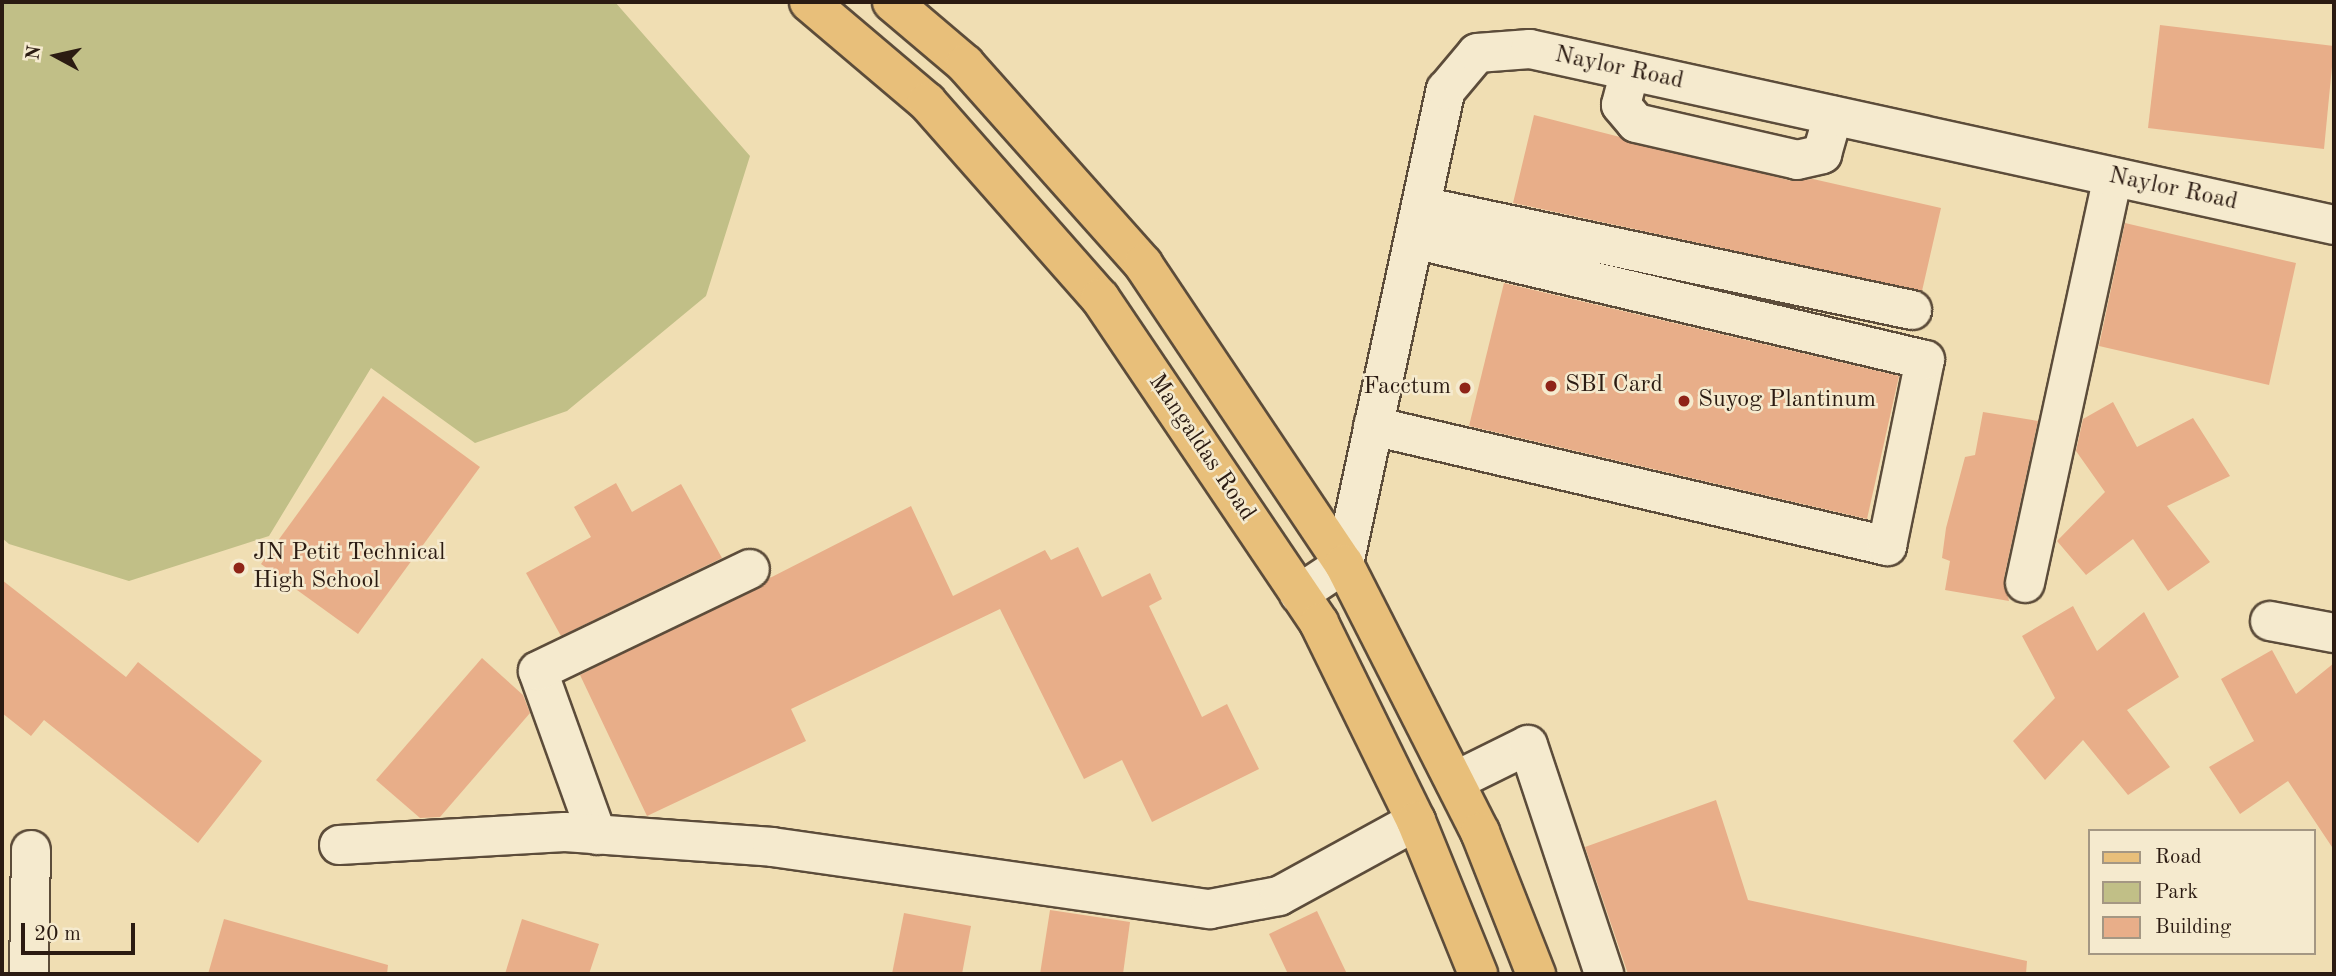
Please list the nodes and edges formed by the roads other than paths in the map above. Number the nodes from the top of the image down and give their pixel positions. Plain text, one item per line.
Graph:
1 (809, 2) edge
2 (892, 2) edge
3 (1630, 71) junction
4 (1833, 116) junction
5 (2113, 177) junction
6 (1418, 222) junction
7 (2334, 225) edge
8 (1912, 310) dead end
9 (1373, 426) junction
10 (1344, 564) junction
11 (750, 569) dead end
12 (2025, 583) dead end
13 (1299, 594) junction
14 (2270, 621) dead end
15 (2334, 633) edge
16 (1455, 781) junction
17 (1416, 821) junction
18 (597, 835) junction
19 (339, 845) dead end
20 (31, 850) dead end
21 (29, 974) edge
22 (1478, 974) edge
23 (1536, 974) edge
24 (1604, 974) edge

1 - 13 main road, Mangaldas Road
2 - 10 main road
3 - 4 street, Naylor Road
3 - 4 street
3 - 6 street, Naylor Road
4 - 5 street, Naylor Road
5 - 7 street, Naylor Road
5 - 12 street
6 - 8 street
6 - 9 street, Naylor Road
6 - 9 street
9 - 10 street, Naylor Road
10 - 13 street
10 - 16 main road
11 - 18 street
13 - 17 main road, Mangaldas Road
14 - 15 street
16 - 23 main road
16 - 24 street
17 - 18 street
17 - 22 main road, Mangaldas Road
18 - 19 street
20 - 21 street

